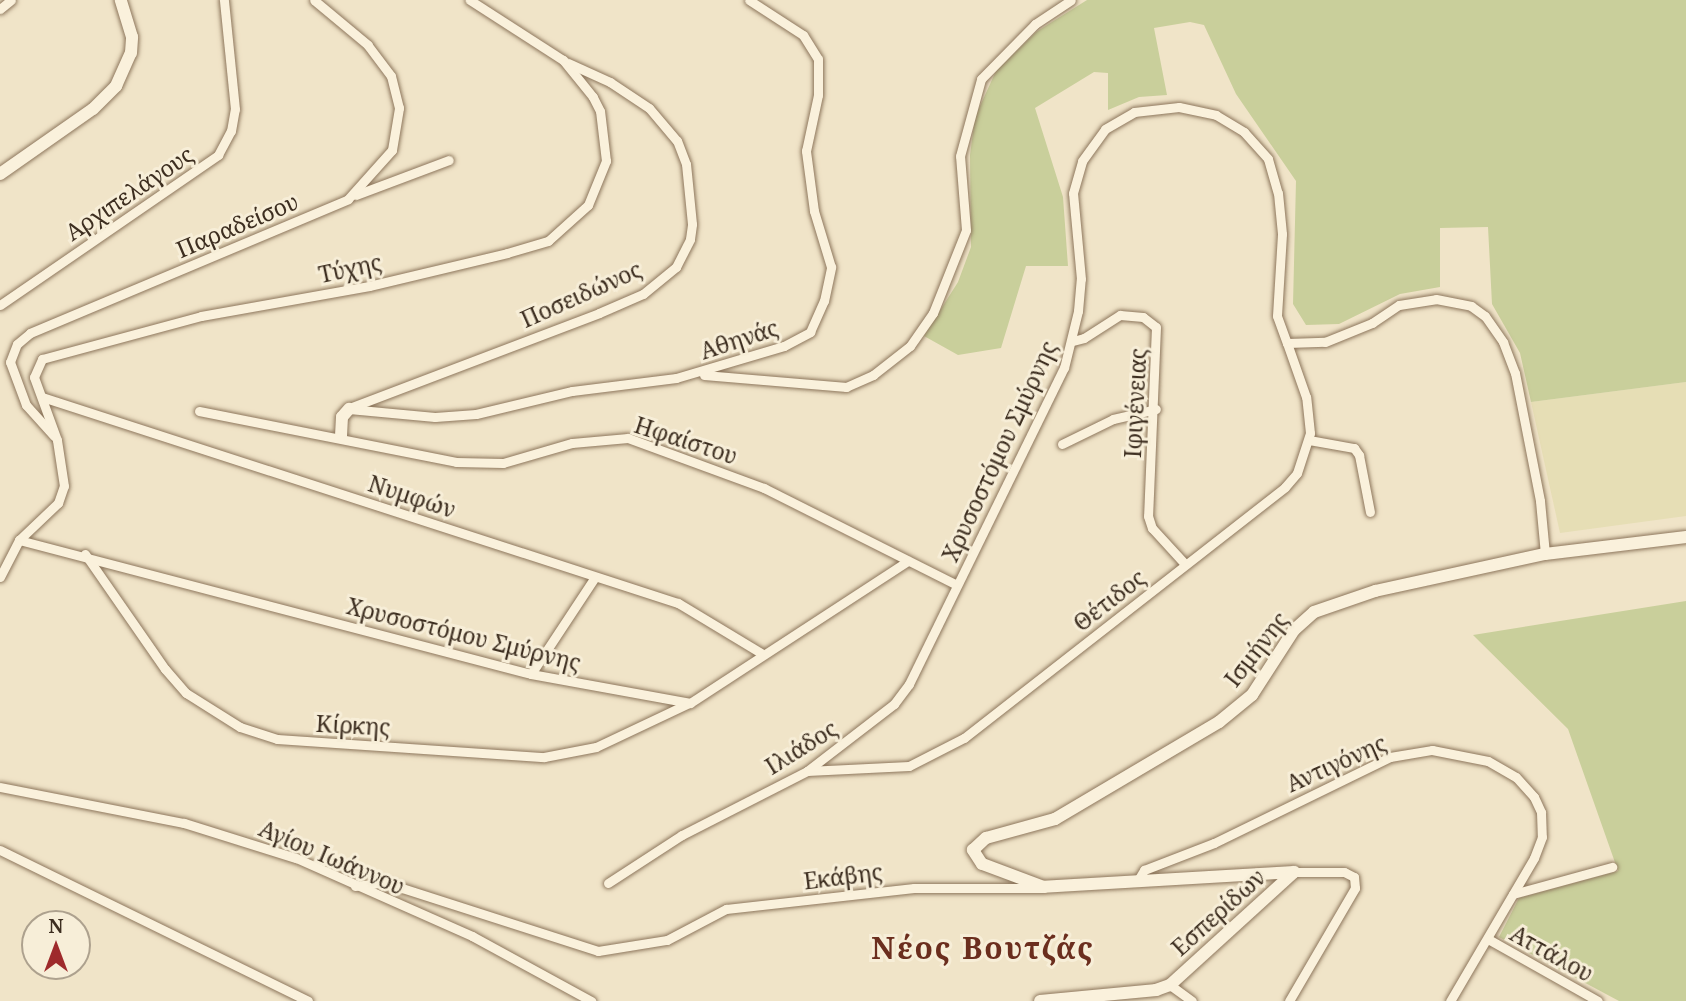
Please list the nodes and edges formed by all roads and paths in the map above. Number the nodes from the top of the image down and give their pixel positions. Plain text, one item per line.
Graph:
1 (11, 0) edge
2 (121, 0) edge
3 (224, 0) edge
4 (314, 0) edge
5 (470, 0) edge
6 (749, 0) edge
7 (1071, 0) edge
8 (0, 9) edge
9 (563, 60) junction
10 (449, 160) dead end
11 (0, 174) edge
12 (348, 199) junction
13 (0, 305) edge
14 (1073, 341) junction
15 (1287, 343) junction
16 (693, 374) junction
17 (42, 397) junction
18 (349, 409) junction
19 (1156, 409) junction
20 (199, 411) dead end
21 (341, 436) junction
22 (57, 440) junction
23 (1309, 440) junction
24 (1062, 444) dead end
25 (1370, 512) dead end
26 (1686, 537) edge
27 (19, 540) junction
28 (85, 554) junction
29 (1545, 554) junction
30 (908, 561) junction
31 (1185, 564) junction
32 (0, 577) edge
33 (595, 577) junction
34 (957, 585) junction
35 (761, 653) junction
36 (530, 674) junction
37 (690, 703) junction
38 (807, 771) junction
39 (0, 787) edge
40 (0, 850) edge
41 (1612, 867) dead end
42 (1294, 872) junction
43 (1138, 880) junction
44 (608, 883) dead end
45 (355, 886) junction
46 (1044, 887) junction
47 (1513, 894) junction
48 (1488, 939) junction
49 (1170, 985) junction
50 (1071, 1000) edge
51 (309, 1001) edge
52 (591, 1001) edge
53 (1040, 1001) edge
54 (1192, 1001) edge
55 (1289, 1001) edge
56 (1450, 1001) edge
57 (1598, 1001) edge

1 - 8 street
2 - 11 street
3 - 13 street, Αρχιπελάγους
4 - 12 street, Παραδείσου
5 - 9 street, Τύχης
6 - 16 street, Αθηνάς
7 - 16 street
9 - 17 street, Τύχης
9 - 18 street, Ποσειδώνος
10 - 12 street
12 - 22 street, Παραδείσου
14 - 15 street, Χρυσοστόμου Σμύρνης
14 - 19 street, Ιφιγένειας
14 - 34 street, Χρυσοστόμου Σμύρνης
15 - 23 street, Θέτιδος
15 - 29 street
16 - 18 street, Αθηνάς
17 - 22 street, Τύχης
17 - 33 street, Νυμφών
18 - 21 street
19 - 24 street
19 - 31 street, Ιφιγένειας
20 - 21 street, Ηφαίστου
21 - 30 street, Ηφαίστου
22 - 27 street, Τύχης
23 - 25 street
23 - 31 street, Θέτιδος
26 - 29 street, Ισμήνης
27 - 28 street, Χρυσοστόμου Σμύρνης
27 - 32 street
28 - 36 street, Χρυσοστόμου Σμύρνης
28 - 37 street, Κίρκης
29 - 46 street, Ισμήνης
30 - 34 street, Ηφαίστου
30 - 35 street, Χρυσοστόμου Σμύρνης
31 - 38 street, Θέτιδος
33 - 35 street, Νυμφών
33 - 36 street
34 - 38 street, Ιλιάδος
35 - 37 street, Χρυσοστόμου Σμύρνης
36 - 37 street, Χρυσοστόμου Σμύρνης
38 - 44 street, Ιλιάδος
39 - 45 street, Αγίου Ιωάννου
40 - 51 street
41 - 47 street
42 - 43 street, Εκάβης
42 - 49 street, Εσπερίδων
42 - 55 street, Εκάβης
43 - 46 street, Εκάβης
43 - 47 street, Αντιγόνης
45 - 46 street, Εκάβης
45 - 52 street, Αγίου Ιωάννου
47 - 48 street, Αντιγόνης
48 - 56 street, Αντιγόνης
48 - 57 street, Αττάλου
49 - 50 street
49 - 54 street
50 - 53 street

